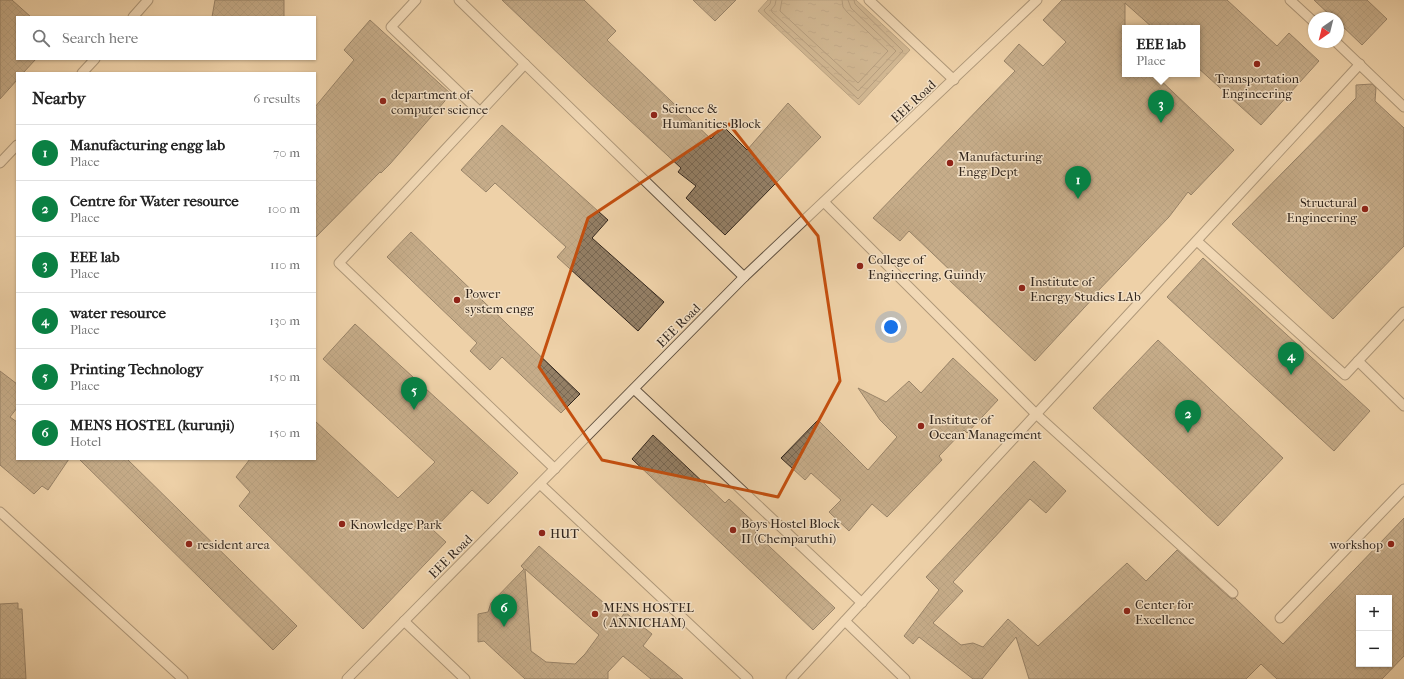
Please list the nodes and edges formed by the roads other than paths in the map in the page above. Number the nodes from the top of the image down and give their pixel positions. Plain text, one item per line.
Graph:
1 (148, 0) edge
2 (416, 0) edge
3 (459, 0) edge
4 (869, 0) edge
5 (1037, 0) edge
6 (1290, 0) edge
7 (134, 16) edge
8 (1308, 16) edge
9 (1343, 48) edge
10 (94, 60) edge
11 (525, 64) junction
12 (1360, 64) junction
13 (83, 72) edge
14 (954, 80) junction
15 (1404, 108) edge
16 (480, 112) junction
17 (16, 146) edge
18 (0, 163) edge
19 (824, 202) junction
20 (1197, 241) junction
21 (744, 277) junction
22 (1404, 312) edge
23 (1358, 361) junction
24 (634, 389) junction
25 (1404, 406) edge
26 (1036, 414) junction
27 (554, 469) junction
28 (540, 484) junction
29 (1404, 489) edge
30 (0, 512) edge
31 (1233, 593) dead end
32 (862, 603) junction
33 (1280, 618) dead end
34 (404, 621) junction
35 (845, 621) junction
36 (183, 679) edge
37 (347, 679) edge
38 (465, 679) edge
39 (748, 679) edge
40 (791, 679) edge
41 (905, 679) edge

1 - 7 lane
2 - 16 lane
3 - 11 lane
4 - 14 lane
5 - 14 lane, EEE Road
6 - 8 lane
9 - 12 lane
10 - 13 lane
11 - 16 lane
11 - 21 lane
12 - 15 lane
12 - 20 lane
14 - 19 lane, EEE Road
16 - 27 lane
17 - 18 lane
19 - 21 lane, EEE Road
19 - 26 lane
20 - 23 lane
20 - 26 lane
21 - 24 lane, EEE Road
22 - 23 lane
23 - 25 lane
24 - 27 lane, EEE Road
24 - 32 lane
26 - 31 lane
26 - 32 lane
27 - 28 lane, EEE Road
28 - 34 lane, EEE Road
28 - 39 lane
29 - 33 lane
30 - 36 lane
32 - 35 lane
34 - 37 lane, EEE Road
34 - 38 lane
35 - 40 lane
35 - 41 lane

